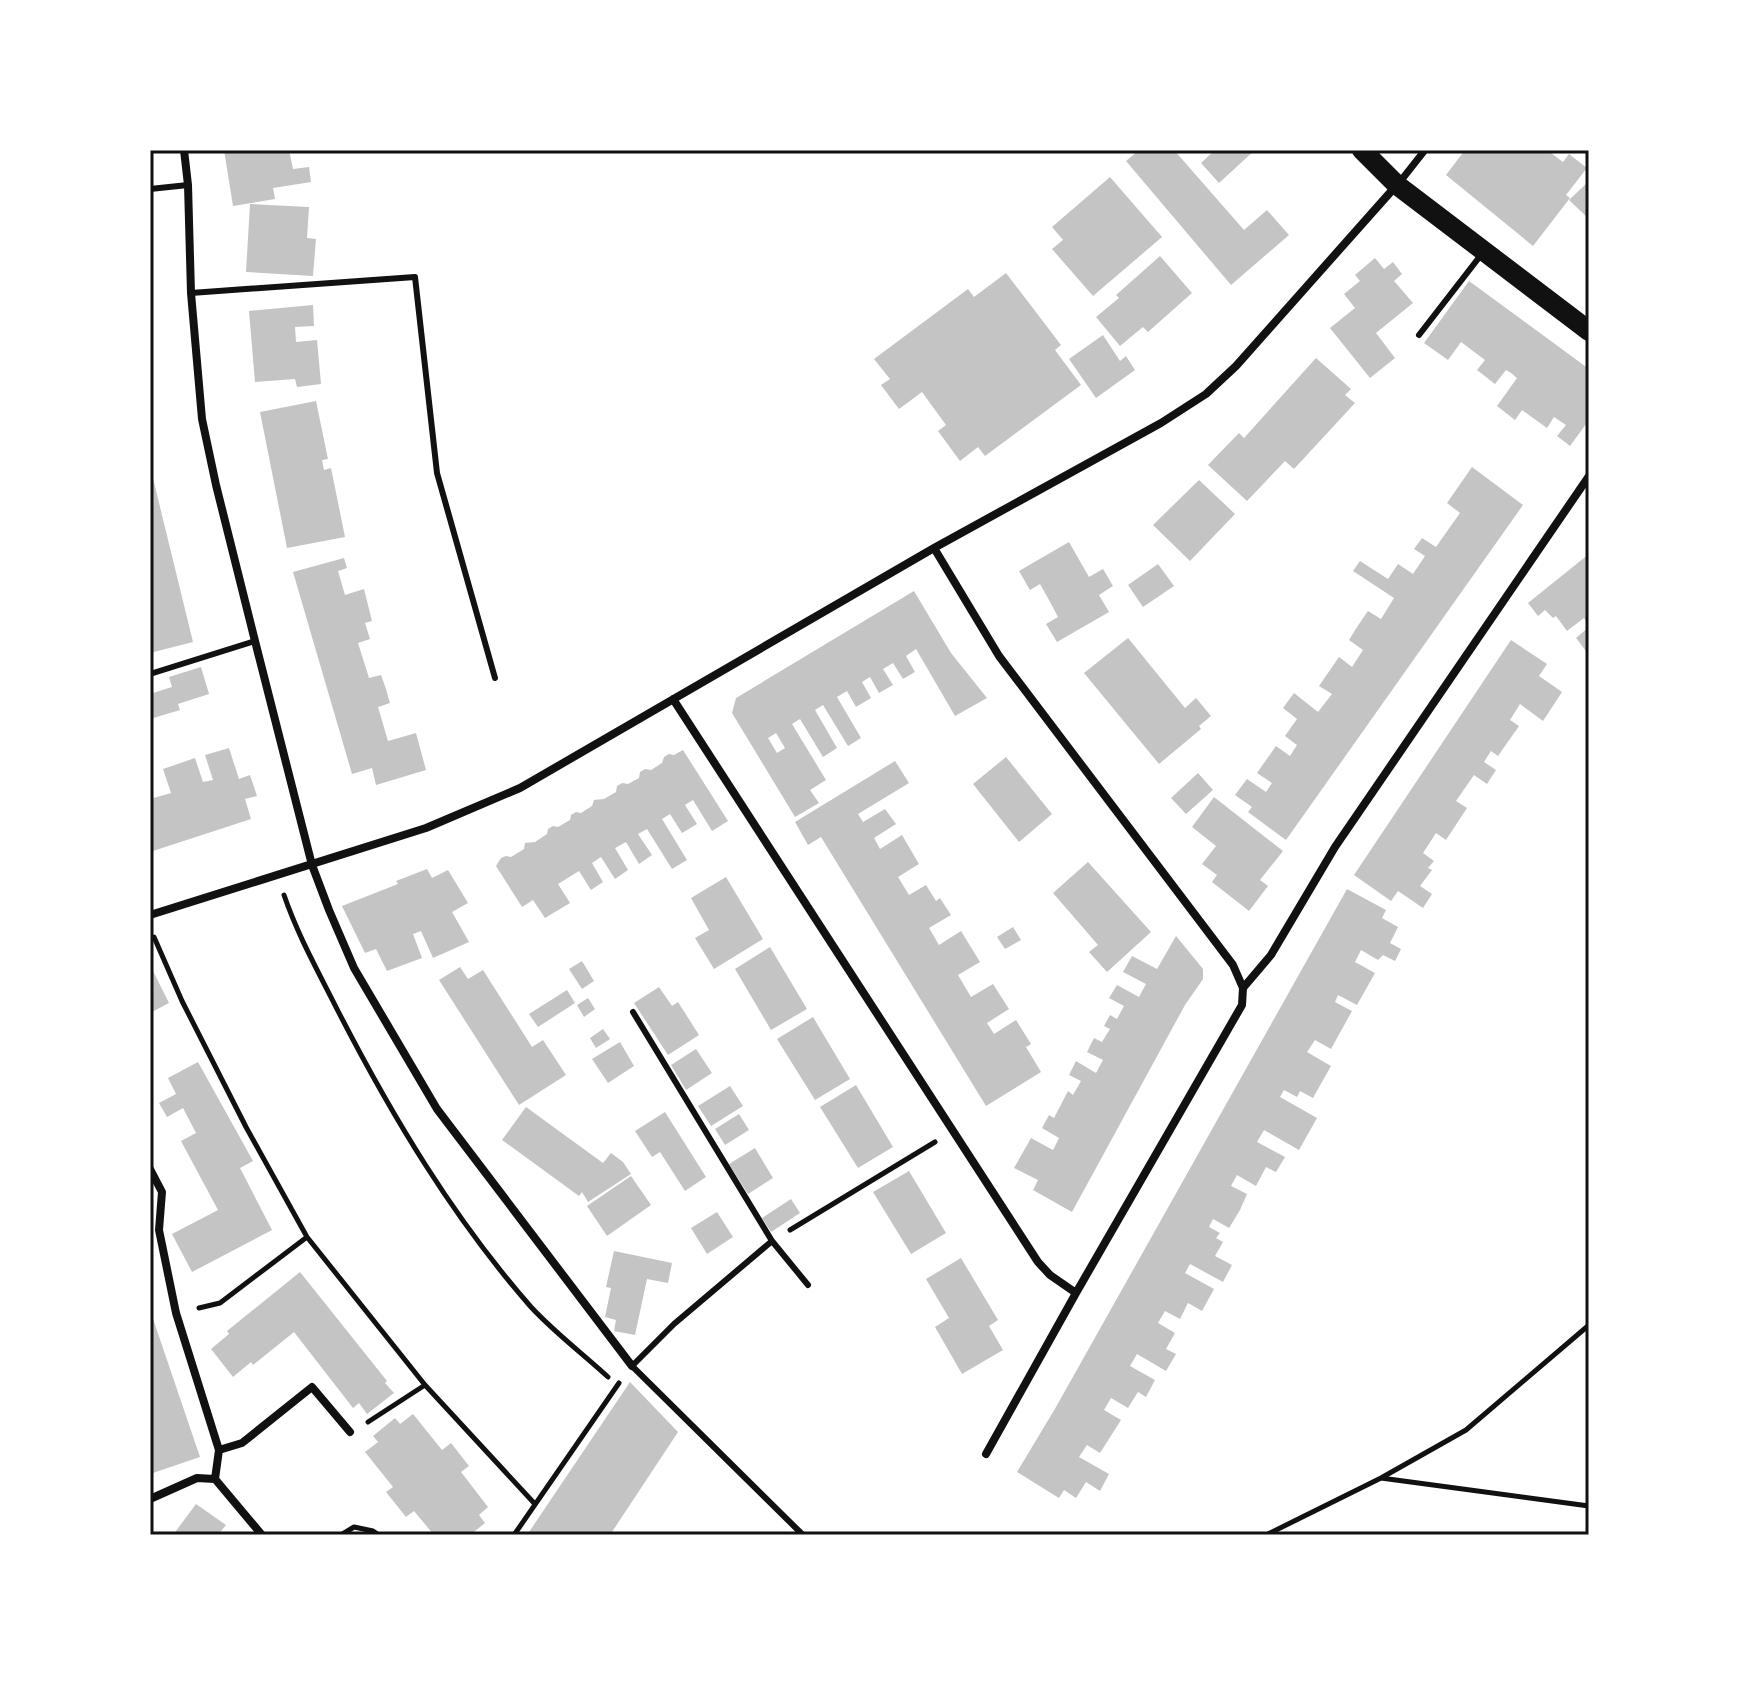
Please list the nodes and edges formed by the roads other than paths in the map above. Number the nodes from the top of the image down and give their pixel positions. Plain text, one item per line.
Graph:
1 (184, 150) edge
2 (1362, 150) edge
3 (1425, 150) edge
4 (188, 185) junction
5 (1397, 185) junction
6 (150, 189) edge
7 (1483, 252) junction
8 (191, 293) junction
9 (1589, 331) edge
10 (1419, 335) dead end
11 (1589, 476) edge
12 (934, 548) junction
13 (255, 641) junction
14 (150, 674) edge
15 (495, 678) dead end
16 (673, 699) junction
17 (312, 865) junction
18 (150, 915) edge
19 (1243, 988) junction
20 (633, 1012) dead end
21 (150, 1169) edge
22 (772, 1241) junction
23 (808, 1285) dead end
24 (1076, 1293) junction
25 (632, 1366) junction
26 (350, 1432) dead end
27 (219, 1450) junction
28 (986, 1454) dead end
29 (215, 1479) junction
30 (150, 1499) edge
31 (262, 1535) edge
32 (803, 1535) edge

1 - 4 street
2 - 5 main road
3 - 5 street
4 - 6 lane
4 - 8 street
5 - 7 main road
5 - 12 street
7 - 9 main road
7 - 10 lane
8 - 13 street
8 - 15 lane
11 - 19 street
12 - 16 street
12 - 19 street
13 - 14 lane
13 - 17 street
16 - 17 street
16 - 24 street
17 - 18 street
17 - 25 street
19 - 24 street
20 - 22 lane
21 - 27 street
22 - 23 lane
22 - 25 lane
24 - 28 street
25 - 32 lane
26 - 27 street
27 - 29 street
29 - 30 street
29 - 31 street

